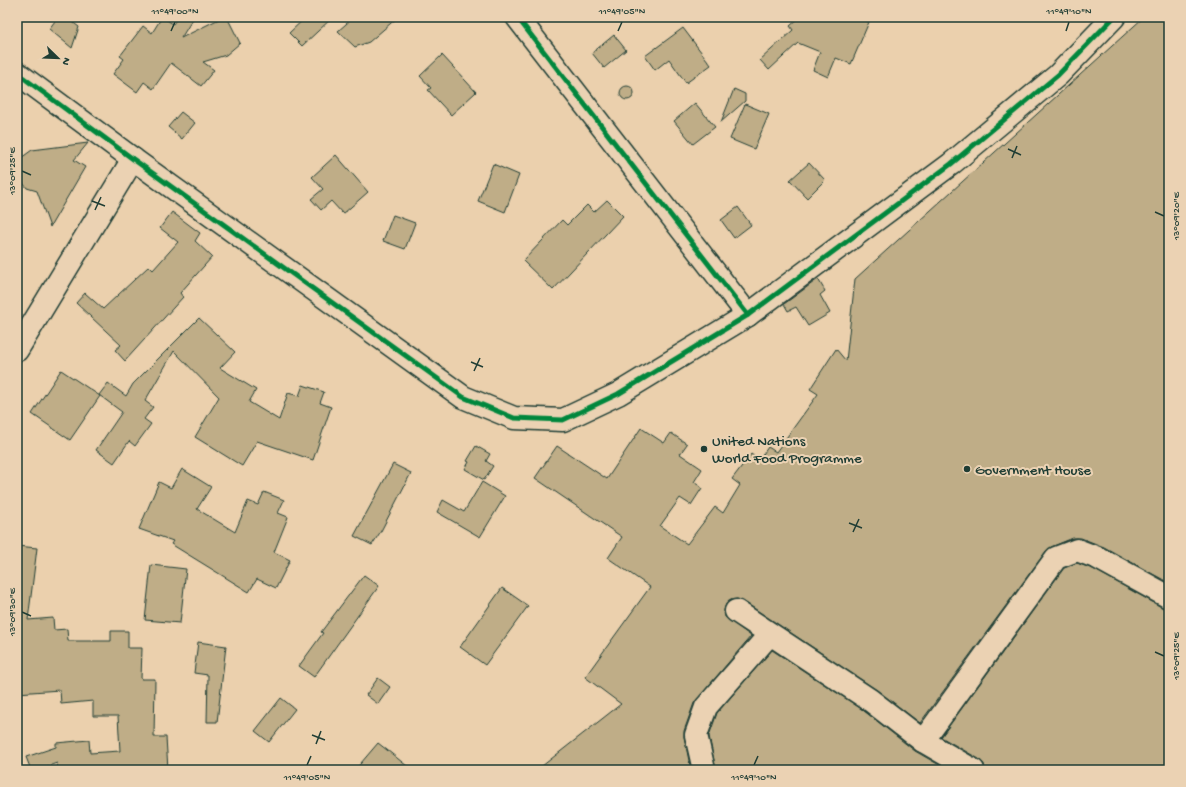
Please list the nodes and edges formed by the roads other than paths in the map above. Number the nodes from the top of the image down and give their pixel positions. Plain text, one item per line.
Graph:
1 (517, 17) edge
2 (1114, 17) edge
3 (17, 73) edge
4 (133, 159) junction
5 (748, 315) junction
6 (17, 350) edge
7 (1169, 597) edge
8 (736, 611) dead end
9 (770, 634) junction
10 (923, 741) junction
11 (704, 770) edge
12 (973, 770) edge

1 - 5 street
2 - 5 street
3 - 4 street
4 - 5 street
4 - 6 street
7 - 10 street
8 - 9 street
9 - 10 street
9 - 11 street
10 - 12 street

